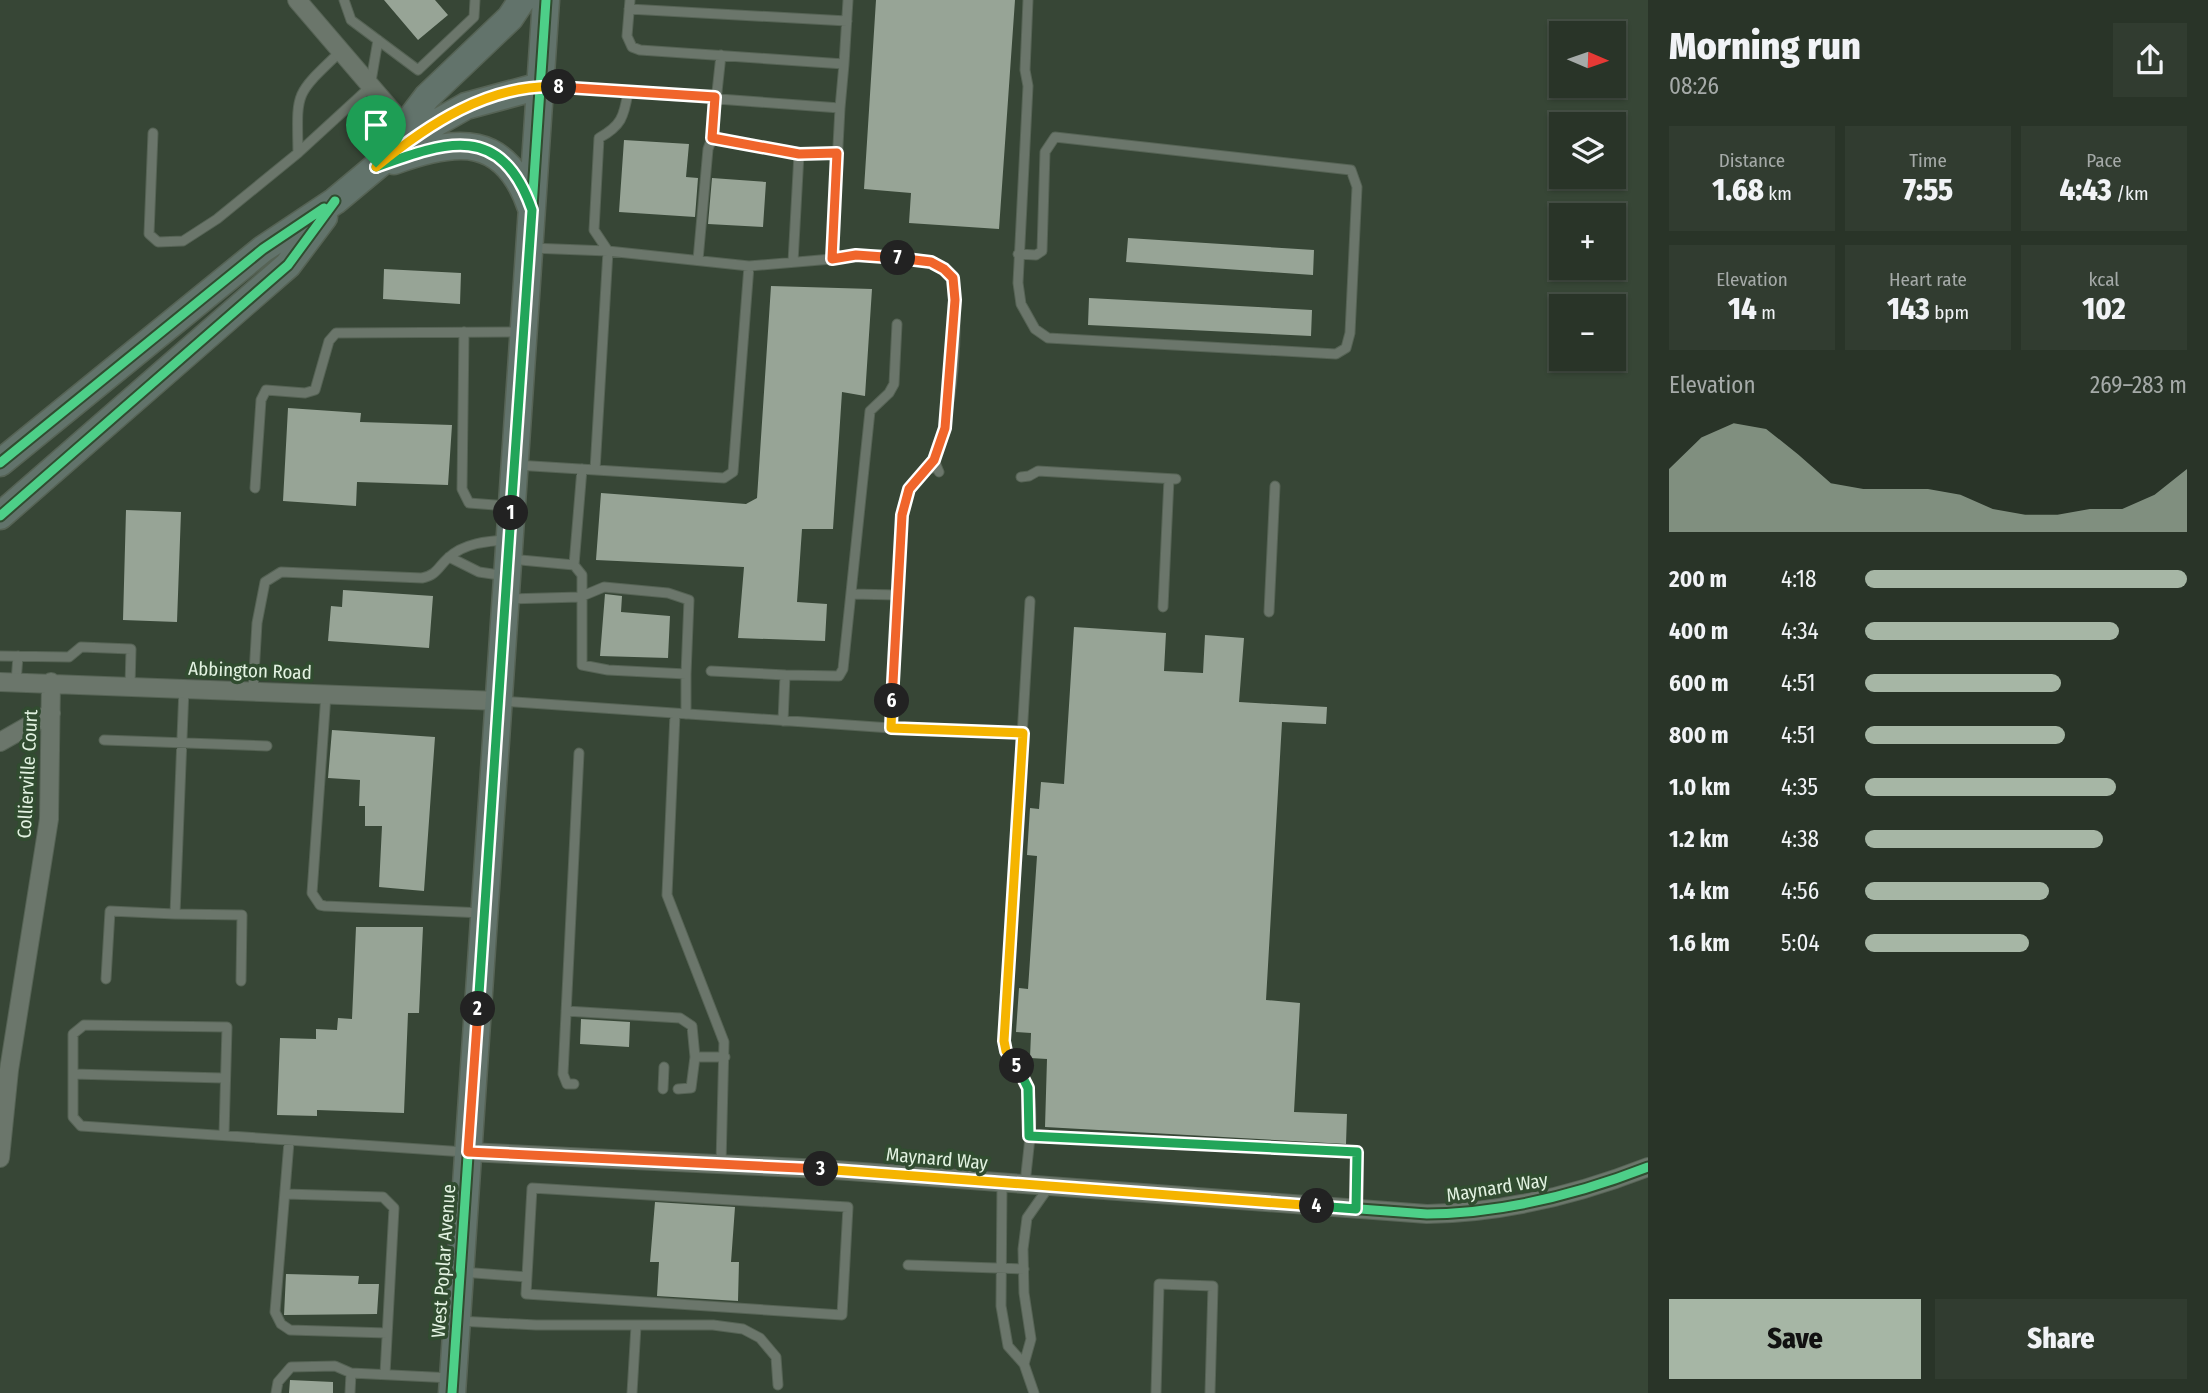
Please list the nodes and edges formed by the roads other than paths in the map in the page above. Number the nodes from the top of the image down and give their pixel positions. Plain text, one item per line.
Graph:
1 (297, 0) edge
2 (344, 0) edge
3 (475, 0) edge
4 (522, 0) edge
5 (546, 0) edge
6 (848, 0) edge
7 (1028, 0) edge
8 (629, 4) edge
9 (846, 21) junction
10 (378, 40) junction
11 (339, 53) junction
12 (721, 55) junction
13 (844, 64) junction
14 (540, 86) junction
15 (370, 87) junction
16 (628, 92) junction
17 (715, 97) junction
18 (840, 108) junction
19 (153, 133) dead end
20 (414, 137) junction
21 (712, 138) junction
22 (298, 153) junction
23 (837, 153) junction
24 (799, 154) junction
25 (335, 201) junction
26 (532, 210) junction
27 (529, 248) junction
28 (608, 251) junction
29 (1018, 254) junction
30 (832, 259) junction
31 (698, 260) junction
32 (793, 262) junction
33 (749, 266) junction
34 (897, 324) dead end
35 (464, 332) junction
36 (523, 332) junction
37 (0, 463) edge
38 (515, 465) junction
39 (582, 469) junction
40 (595, 470) junction
41 (1021, 477) dead end
42 (1275, 486) dead end
43 (255, 488) dead end
44 (512, 506) junction
45 (0, 516) edge
46 (449, 557) junction
47 (574, 565) junction
48 (508, 568) junction
49 (852, 594) junction
50 (898, 595) junction
51 (580, 597) junction
52 (1030, 601) dead end
53 (1163, 607) dead end
54 (1269, 612) dead end
55 (0, 656) edge
56 (18, 656) junction
57 (711, 671) dead end
58 (686, 674) junction
59 (785, 675) junction
60 (8, 682) edge
61 (51, 682) junction
62 (131, 686) junction
63 (184, 688) junction
64 (253, 691) junction
65 (326, 694) junction
66 (499, 701) junction
67 (51, 713) junction
68 (675, 714) junction
69 (686, 714) junction
70 (783, 721) junction
71 (891, 728) junction
72 (1023, 733) junction
73 (103, 740) dead end
74 (0, 742) edge
75 (182, 742) junction
76 (267, 746) dead end
77 (579, 753) dead end
78 (484, 913) junction
79 (175, 914) junction
80 (106, 979) dead end
81 (241, 981) dead end
82 (566, 1012) junction
83 (695, 1056) junction
84 (725, 1057) junction
85 (664, 1067) dead end
86 (73, 1074) junction
87 (223, 1078) junction
88 (574, 1084) dead end
89 (663, 1088) dead end
90 (678, 1089) dead end
91 (224, 1134) junction
92 (1029, 1136) junction
93 (289, 1142) junction
94 (468, 1152) junction
95 (0, 1158) edge
96 (720, 1164) junction
97 (1648, 1167) edge
98 (1002, 1184) junction
99 (1025, 1186) junction
100 (1048, 1188) junction
101 (286, 1194) junction
102 (1356, 1209) junction
103 (908, 1265) dead end
104 (1000, 1268) junction
105 (1024, 1269) junction
106 (460, 1272) junction
107 (527, 1277) junction
108 (457, 1321) junction
109 (636, 1326) junction
110 (387, 1333) junction
111 (1024, 1364) junction
112 (351, 1373) junction
113 (385, 1374) junction
114 (778, 1385) dead end
115 (453, 1386) edge
116 (276, 1393) edge
117 (350, 1393) edge
118 (632, 1393) edge
119 (1034, 1393) edge
120 (1156, 1393) edge
121 (1210, 1393) edge

1 - 11 street
2 - 10 lane
3 - 10 lane
4 - 20 main road
5 - 14 main road, West Poplar Avenue
6 - 9 lane
7 - 29 lane
8 - 9 lane
8 - 12 lane
9 - 13 lane
10 - 15 lane
11 - 15 street
11 - 22 lane
12 - 13 lane
12 - 17 lane
13 - 18 lane
14 - 16 lane
14 - 20 main road
14 - 26 main road, West Poplar Avenue
15 - 20 street
15 - 22 lane
16 - 17 lane
16 - 28 lane
17 - 18 lane
17 - 21 lane
18 - 23 lane
19 - 22 lane
20 - 25 main road
20 - 26 main road
21 - 24 lane
21 - 31 lane
23 - 24 lane
23 - 30 lane
24 - 32 lane
25 - 37 main road
25 - 45 main road
26 - 27 main road, West Poplar Avenue
27 - 28 lane
27 - 36 main road, West Poplar Avenue
28 - 31 lane
28 - 40 lane
29 - 29 lane
30 - 32 lane
30 - 50 lane
31 - 33 lane
32 - 33 lane
33 - 40 lane
34 - 49 lane
35 - 36 lane
35 - 43 lane
35 - 44 lane
36 - 38 main road, West Poplar Avenue
38 - 39 lane
38 - 44 main road, West Poplar Avenue
39 - 40 lane
39 - 47 lane
41 - 53 lane
42 - 54 lane
44 - 48 main road, West Poplar Avenue
46 - 48 lane
46 - 48 lane
46 - 64 lane
47 - 48 lane
47 - 51 lane
48 - 51 lane
48 - 66 main road, West Poplar Avenue
49 - 50 lane
49 - 59 lane
50 - 71 lane
51 - 58 lane
51 - 58 lane
52 - 72 lane
55 - 56 lane
56 - 60 lane
56 - 62 lane
57 - 59 lane
58 - 69 lane
59 - 70 lane
60 - 61 street, Abbington Road
61 - 62 street, Abbington Road
61 - 67 street, Collierville Court
62 - 63 street, Abbington Road
63 - 64 street, Abbington Road
63 - 75 lane
64 - 65 street, Abbington Road
65 - 66 street, Abbington Road
65 - 78 lane
66 - 68 lane
66 - 78 main road, West Poplar Avenue
67 - 74 street
67 - 95 street, Collierville Court
68 - 69 lane
68 - 84 lane
69 - 70 lane
70 - 71 lane
71 - 72 lane
72 - 92 lane
73 - 75 lane
75 - 76 lane
75 - 79 lane
77 - 82 lane
78 - 94 main road, West Poplar Avenue
79 - 80 lane
79 - 81 lane
82 - 83 lane
82 - 88 lane
83 - 84 lane
83 - 90 lane
84 - 96 lane
85 - 89 lane
86 - 87 lane
86 - 87 lane
86 - 91 lane
87 - 91 lane
91 - 93 lane
92 - 99 lane
92 - 102 lane
93 - 94 lane
93 - 101 lane
94 - 96 street, Maynard Way
94 - 106 main road, West Poplar Avenue
96 - 98 street, Maynard Way
97 - 102 street, Maynard Way
98 - 99 street, Maynard Way
98 - 104 lane
99 - 100 street, Maynard Way
100 - 102 street, Maynard Way
100 - 105 lane
101 - 110 lane
101 - 110 lane
103 - 104 lane
104 - 105 lane
104 - 111 lane
105 - 111 lane
106 - 107 lane
106 - 108 main road, West Poplar Avenue
107 - 107 lane
108 - 109 lane
108 - 115 main road, West Poplar Avenue
109 - 114 lane
109 - 118 lane
110 - 113 lane
111 - 119 lane
112 - 113 lane
112 - 116 lane
112 - 117 lane
113 - 115 lane
120 - 121 lane

